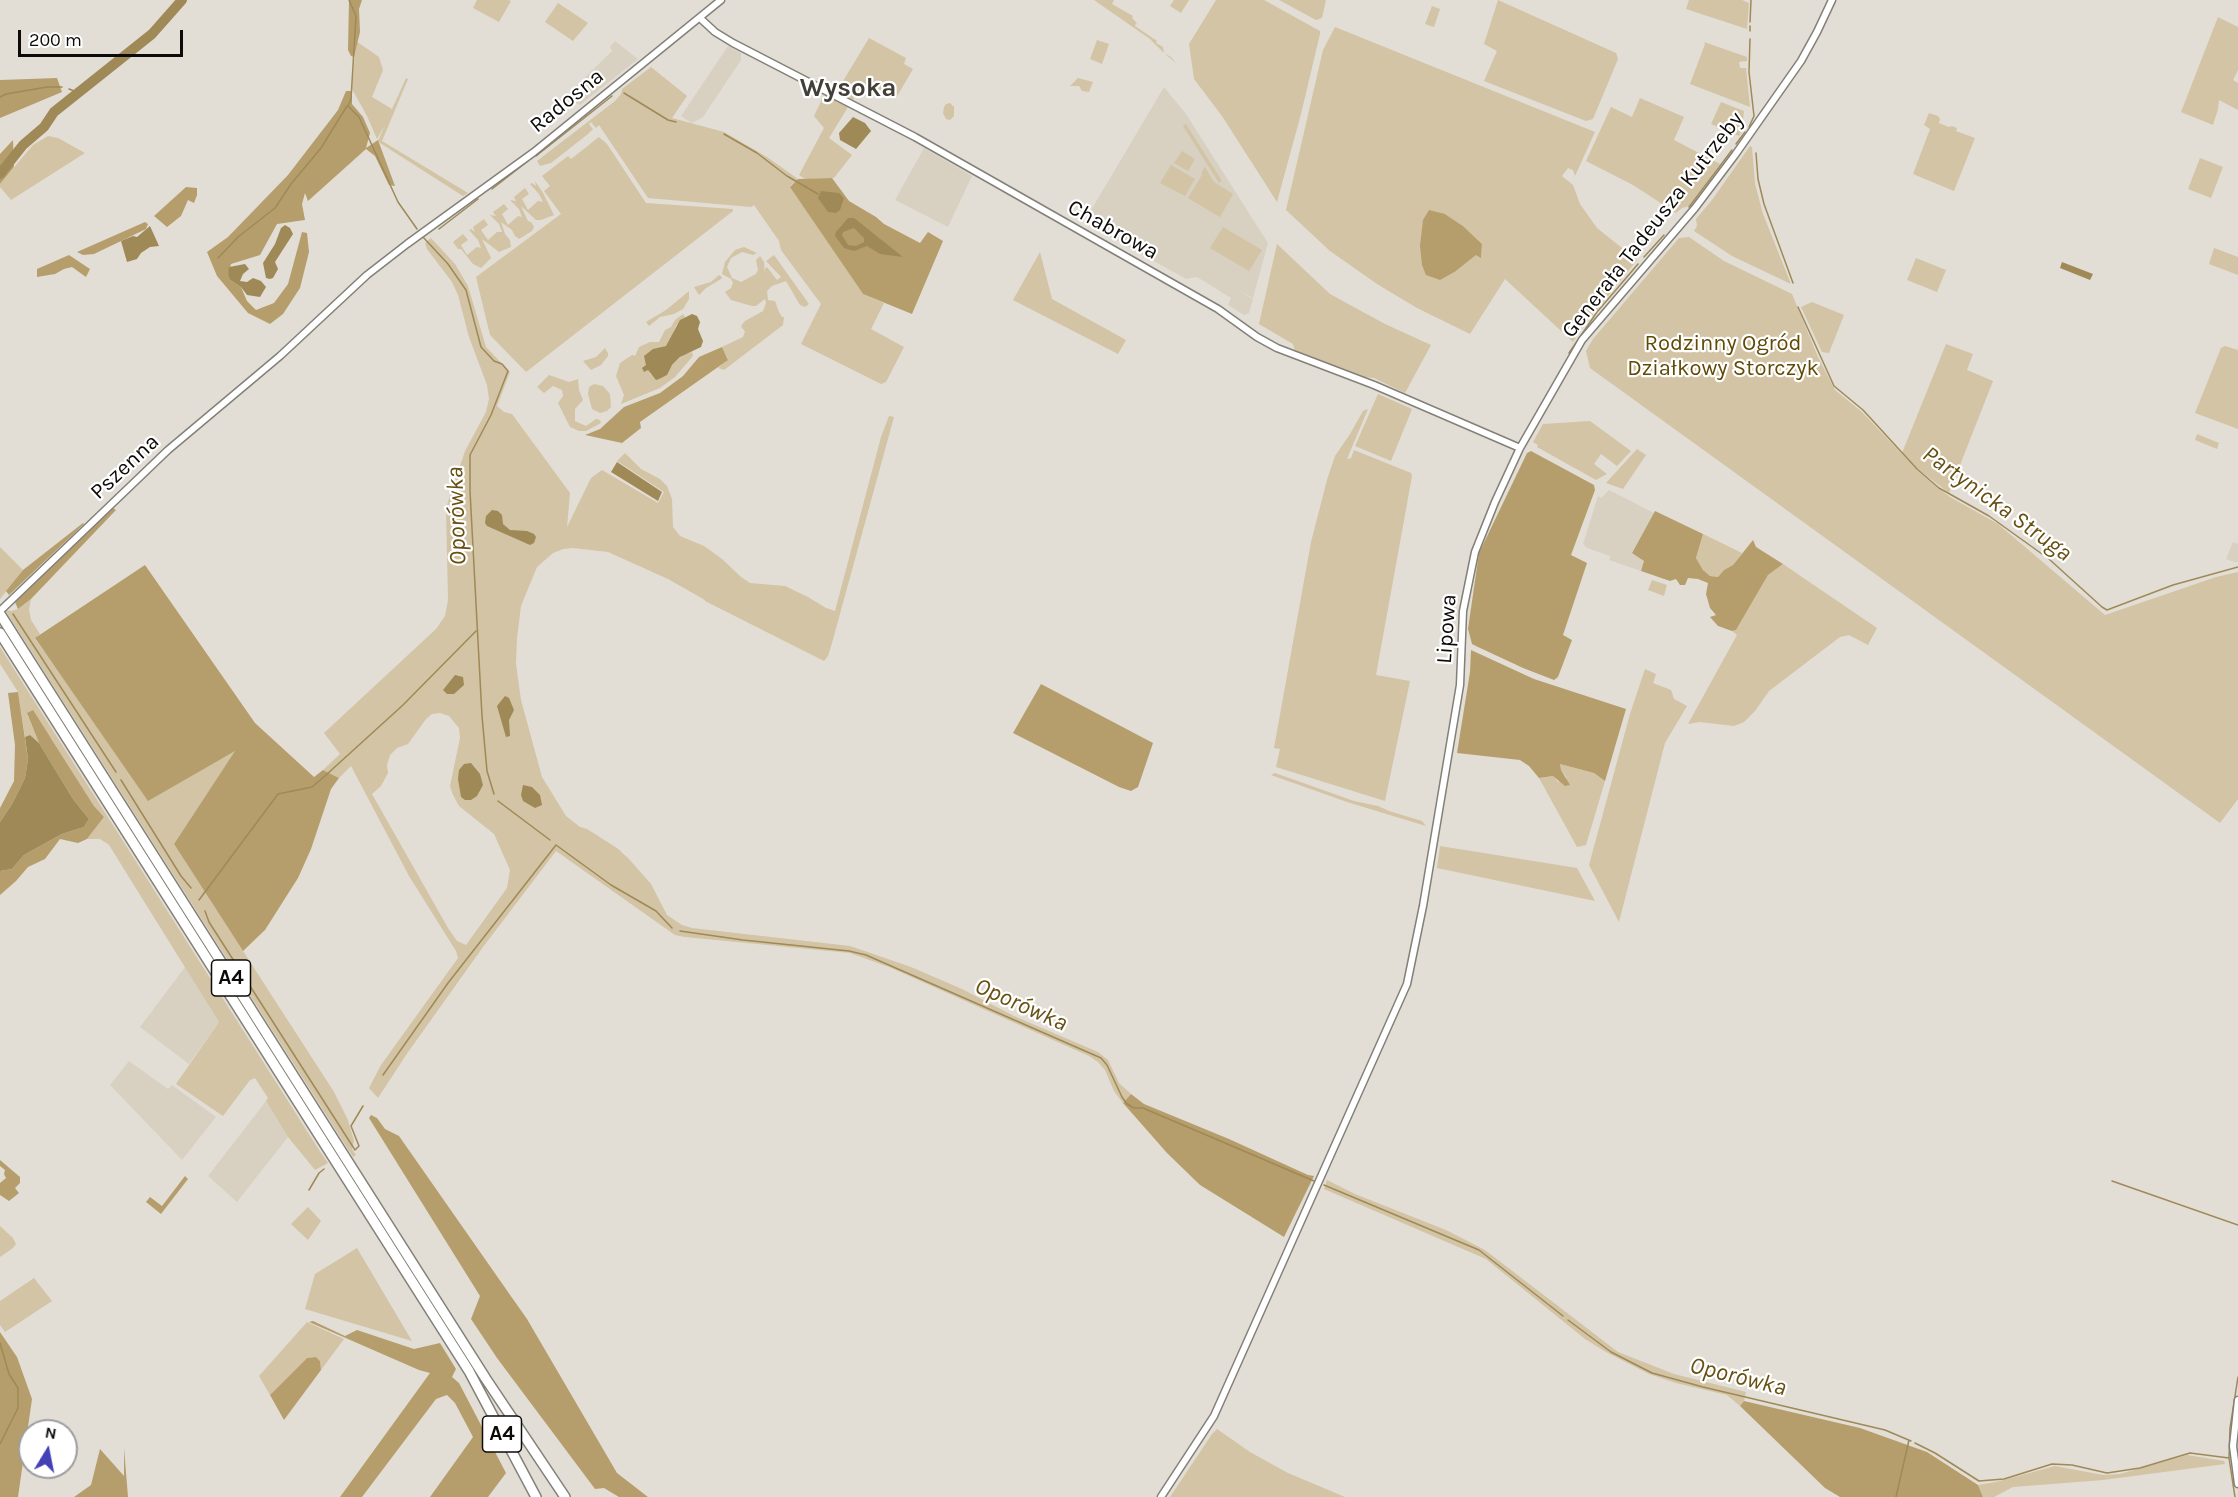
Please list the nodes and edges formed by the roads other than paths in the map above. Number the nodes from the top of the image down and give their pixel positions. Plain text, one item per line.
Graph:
1 (721, 0) edge
2 (1832, 0) edge
3 (701, 18) junction
4 (280, 356) joint
5 (1522, 445) junction
6 (0, 612) edge
7 (0, 633) edge
8 (2238, 1400) edge
9 (2238, 1484) edge
10 (536, 1497) edge
11 (566, 1497) edge
12 (1161, 1497) edge

1 - 3 street, Radosna
2 - 5 street, Generała Tadeusza Kutrzeby
3 - 4 street, Radosna
3 - 5 street, Chabrowa
4 - 6 street, Pszenna
5 - 12 street, Lipowa
6 - 11 highway, A4
7 - 10 highway, A4
8 - 9 street

